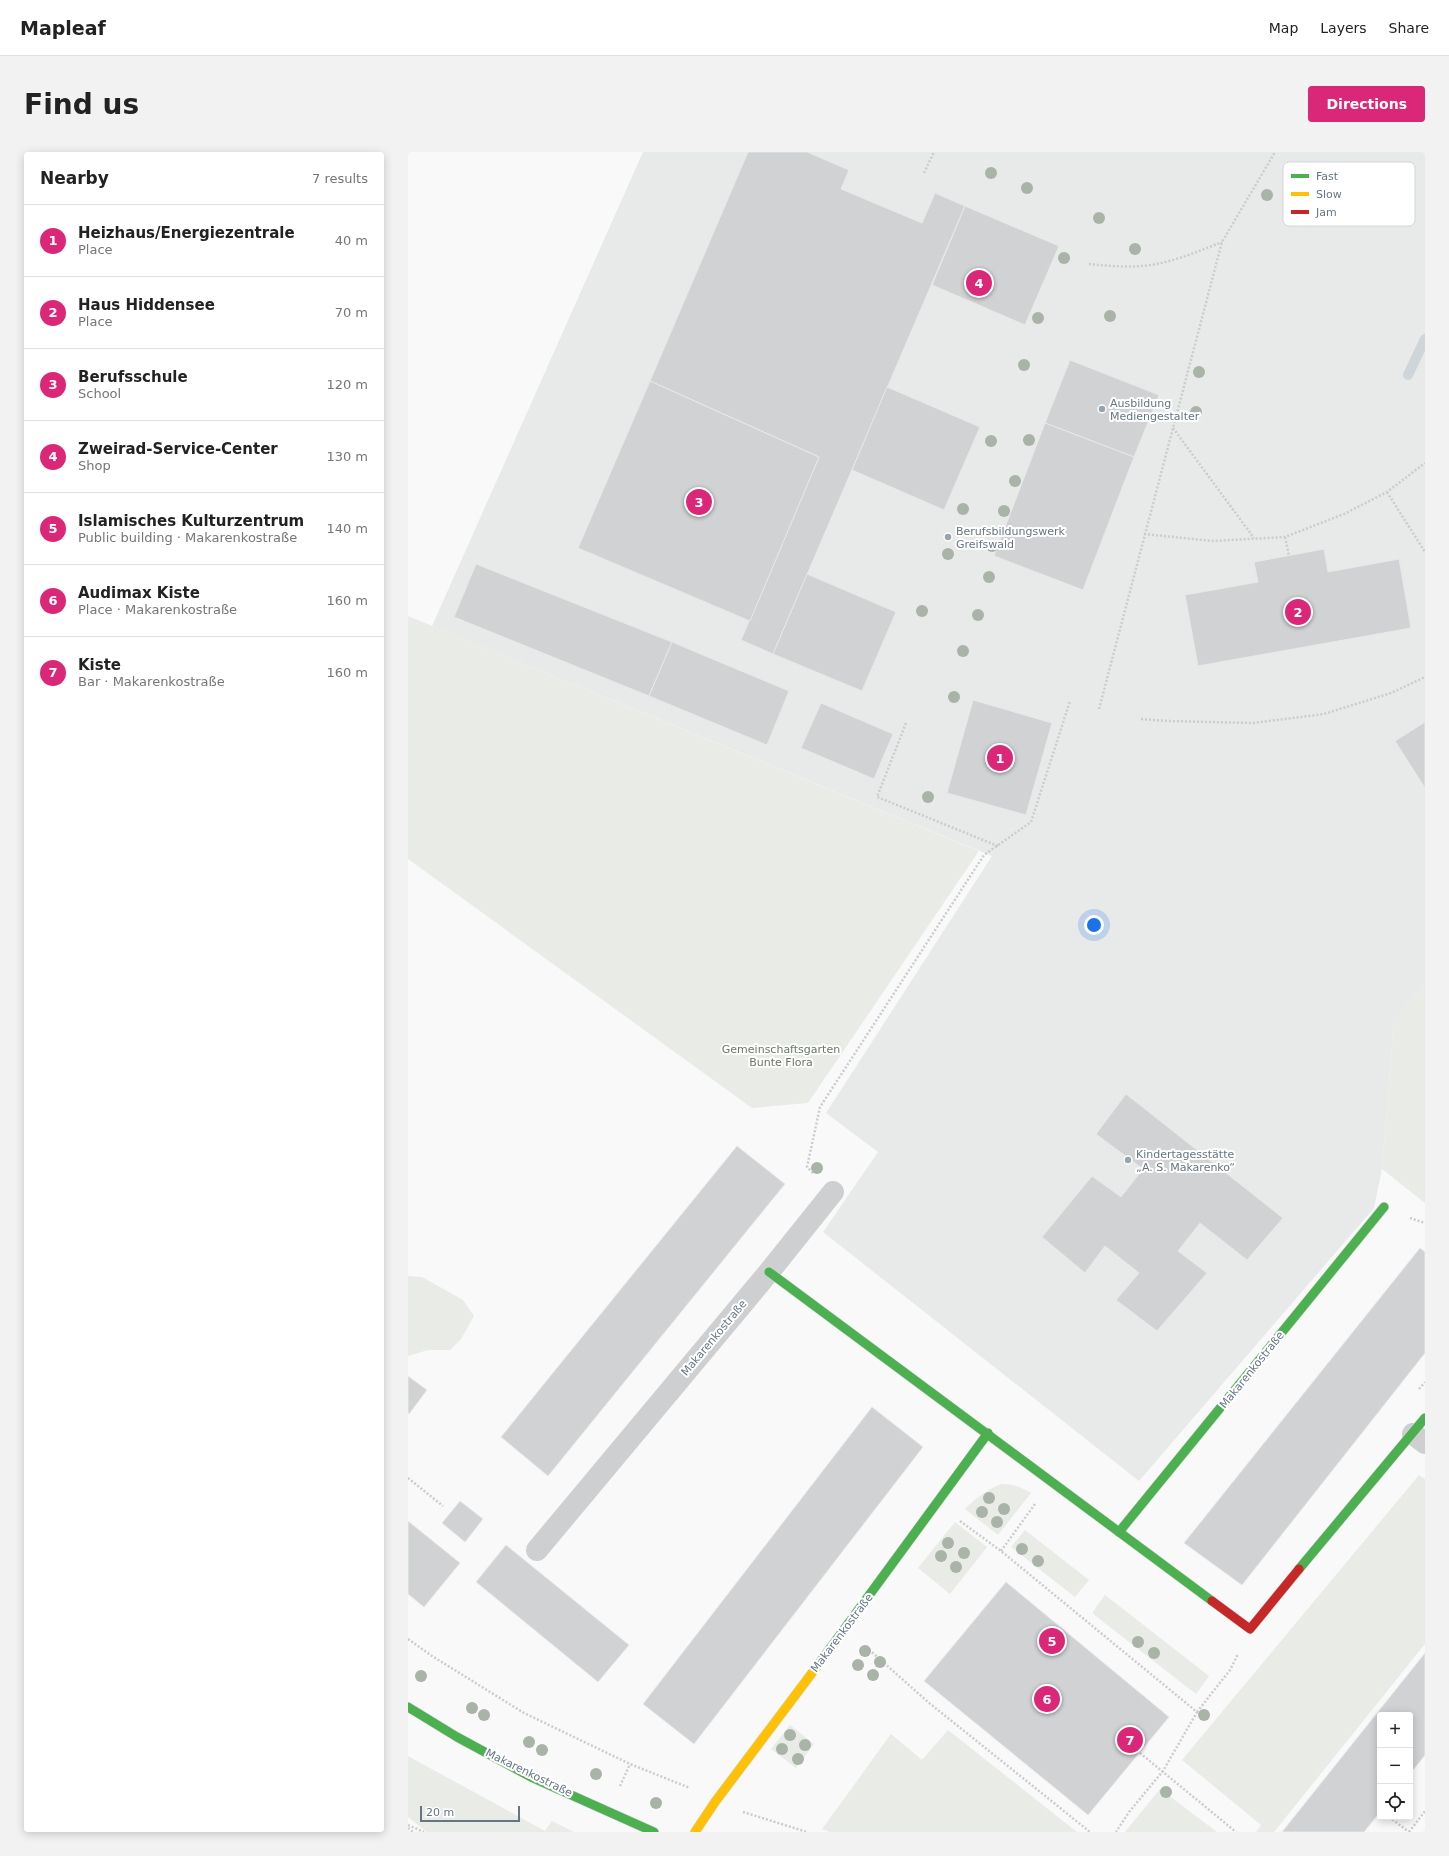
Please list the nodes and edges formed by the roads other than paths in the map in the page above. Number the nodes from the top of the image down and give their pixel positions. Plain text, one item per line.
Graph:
1 (833, 1192) dead end
2 (1384, 1207) dead end
3 (769, 1272) junction
4 (1421, 1432) edge
5 (988, 1433) junction
6 (1119, 1532) junction
7 (537, 1550) dead end
8 (408, 1706) edge
9 (654, 1832) edge
10 (695, 1832) edge

1 - 3 street, Makarenkostraße
2 - 6 street, Makarenkostraße
3 - 5 street
3 - 7 street, Makarenkostraße
4 - 6 street
5 - 6 street
5 - 10 street, Makarenkostraße
8 - 9 street, Makarenkostraße

